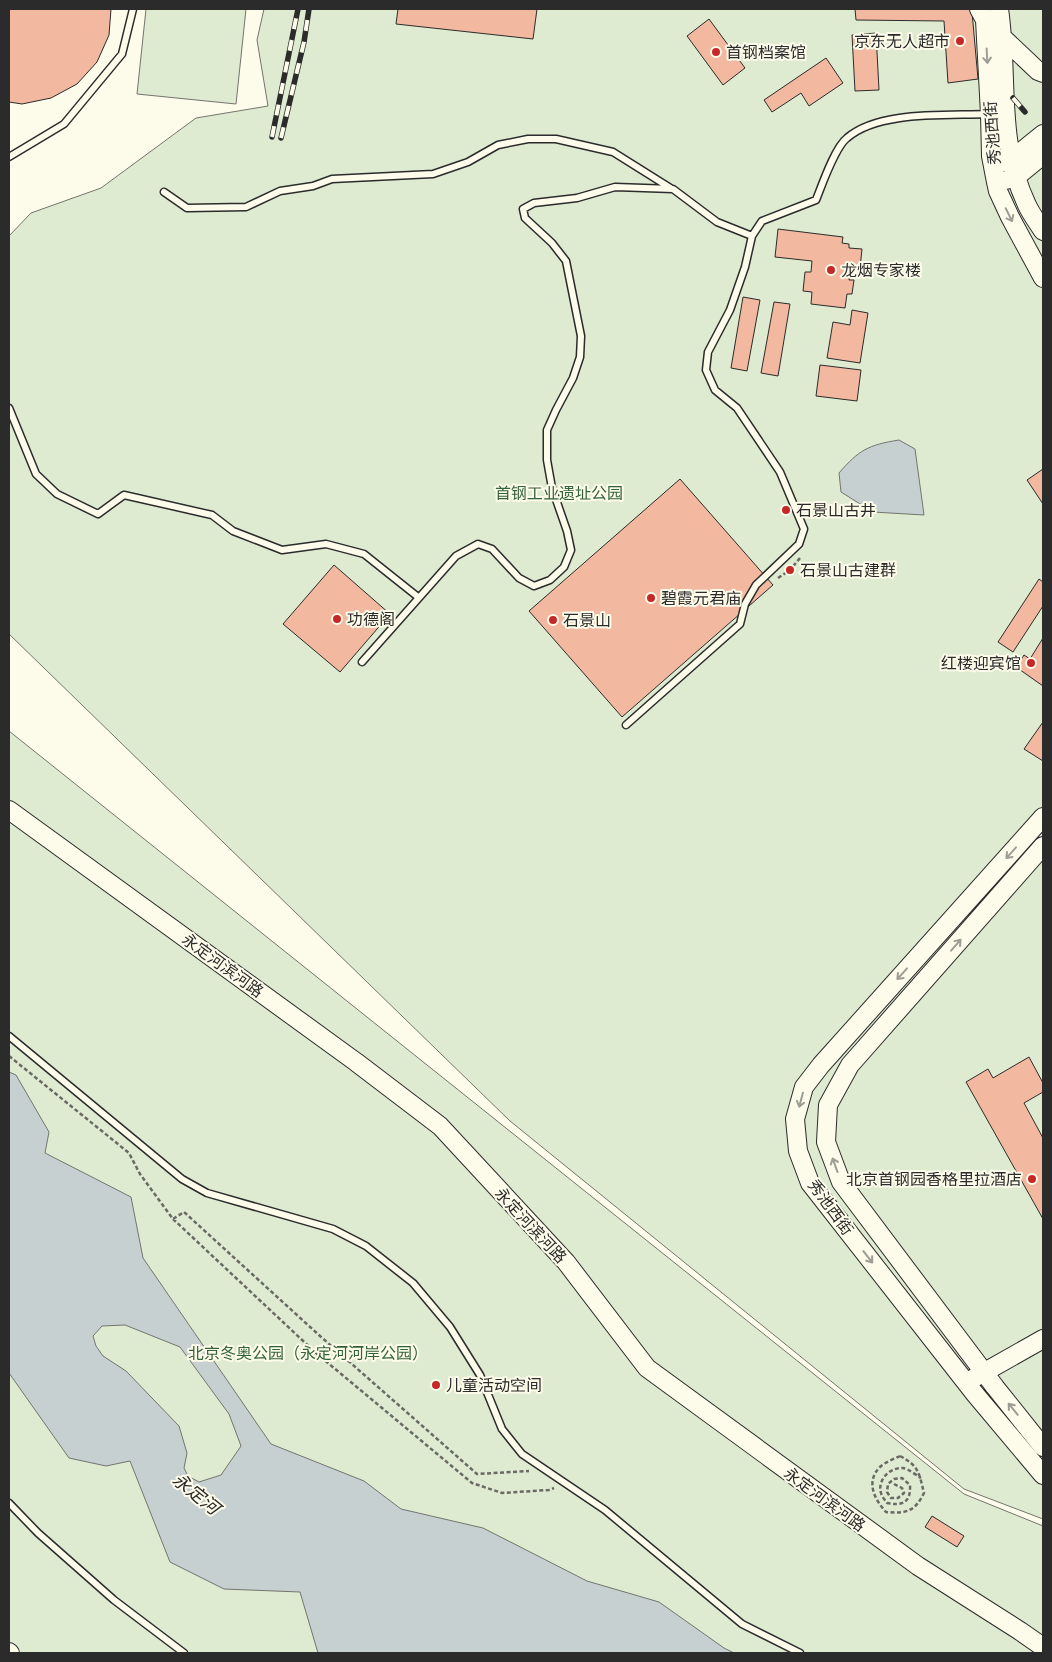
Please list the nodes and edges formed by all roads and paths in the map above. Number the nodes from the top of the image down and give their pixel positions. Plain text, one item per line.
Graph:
1 (133, 9) edge
2 (979, 9) edge
3 (999, 9) edge
4 (1001, 36) junction
5 (1043, 73) edge
6 (997, 114) junction
7 (1043, 134) edge
8 (1043, 155) edge
9 (9, 156) edge
10 (1011, 160) junction
11 (994, 174) junction
12 (1016, 177) junction
13 (673, 189) junction
14 (164, 192) dead end
15 (1043, 231) edge
16 (752, 236) junction
17 (1043, 278) edge
18 (9, 408) edge
19 (418, 597) junction
20 (362, 662) dead end
21 (626, 725) dead end
22 (9, 810) edge
23 (1043, 817) edge
24 (1043, 846) edge
25 (9, 1036) edge
26 (9, 1056) edge
27 (173, 1219) junction
28 (1043, 1339) edge
29 (984, 1372) junction
30 (967, 1383) junction
31 (1043, 1447) edge
32 (546, 1470) junction
33 (1043, 1475) edge
34 (921, 1478) junction
35 (564, 1482) junction
36 (894, 1484) dead end
37 (9, 1503) edge
38 (1043, 1647) edge
39 (184, 1653) edge
40 (800, 1653) edge

1 - 9 lane
2 -> 6 street, 秀池西街
3 - 4 street, 秀池西街
4 - 5 street
4 - 6 street, 秀池西街
6 - 10 street, 秀池西街
6 - 11 street, 秀池西街
6 - 16 lane
7 - 10 street
8 - 12 street
10 - 11 street
10 - 12 street, 秀池西街
11 - 12 street
11 -> 17 street, 秀池西街
12 - 15 street, 秀池西街
13 - 14 lane
13 - 16 lane
13 - 19 lane
16 - 21 lane
18 - 19 lane
19 - 20 lane
22 - 38 street, 永定河滨河路
23 -> 30 street, 秀池西街
29 -> 24 street, 秀池西街
25 - 32 lane
26 - 27 path
27 - 32 path
27 - 35 path
28 - 29 street
29 - 30 street
31 -> 29 street, 秀池西街
30 - 33 street, 秀池西街
32 - 35 lane
34 - 34 path
34 - 36 path
35 - 40 lane
37 - 39 lane

